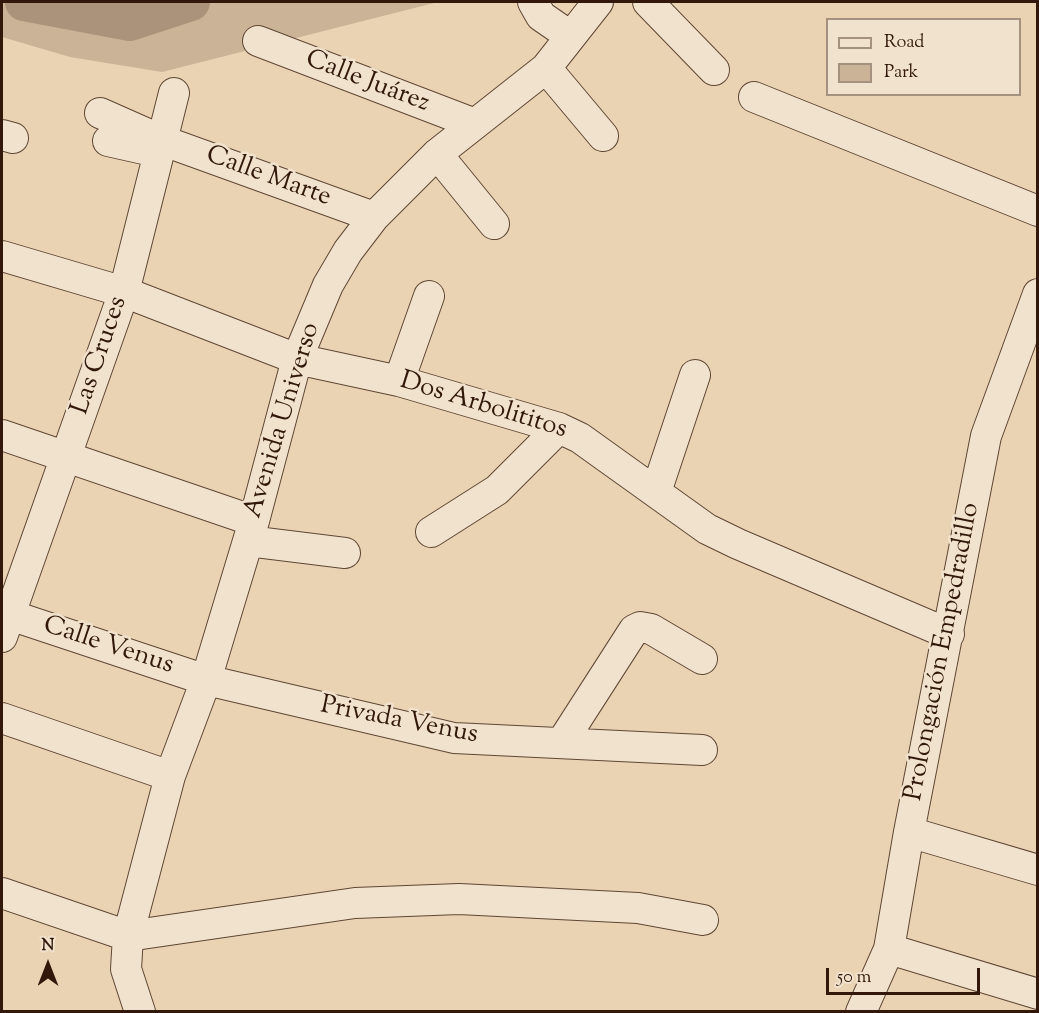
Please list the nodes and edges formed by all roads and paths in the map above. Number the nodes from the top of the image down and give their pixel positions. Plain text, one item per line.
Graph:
1 (533, 2) edge
2 (598, 2) edge
3 (648, 2) edge
4 (570, 36) junction
5 (258, 41) dead end
6 (546, 68) junction
7 (714, 70) dead end
8 (174, 93) dead end
9 (754, 97) dead end
10 (475, 124) junction
11 (104, 127) dead end
12 (603, 136) dead end
13 (160, 146) junction
14 (437, 154) junction
15 (1038, 211) edge
16 (374, 217) junction
17 (494, 224) dead end
18 (2, 256) edge
19 (124, 291) junction
20 (1038, 294) edge
21 (429, 296) dead end
22 (297, 358) junction
23 (696, 375) dead end
24 (399, 381) junction
25 (560, 428) junction
26 (2, 435) edge
27 (66, 455) junction
28 (656, 492) junction
29 (251, 531) junction
30 (431, 532) dead end
31 (345, 553) dead end
32 (6, 626) edge
33 (949, 634) junction
34 (702, 659) dead end
35 (206, 680) junction
36 (2, 718) edge
37 (562, 742) junction
38 (702, 750) dead end
39 (170, 776) junction
40 (909, 832) junction
41 (1038, 870) edge
42 (2, 894) edge
43 (703, 920) dead end
44 (128, 936) junction
45 (889, 949) junction
46 (1038, 994) edge
47 (140, 1011) edge
48 (861, 1011) edge

1 - 4 street
2 - 4 street, Avenida Universo
3 - 7 street
4 - 6 street, Avenida Universo
5 - 10 street, Calle Juárez
6 - 10 street, Avenida Universo
6 - 12 street
8 - 13 street, Las Cruces
9 - 15 street
10 - 14 street, Avenida Universo
11 - 13 street, Calle Marte
13 - 16 street, Calle Marte
13 - 19 street, Las Cruces
14 - 16 street, Avenida Universo
14 - 17 street
16 - 22 street, Avenida Universo
18 - 19 street, Dos Arbolititos
19 - 22 street, Dos Arbolititos
19 - 27 street, Las Cruces
20 - 33 street, Prolongación Empedradillo
21 - 24 street
22 - 24 street, Dos Arbolititos
22 - 29 street, Avenida Universo
23 - 28 street
24 - 25 street, Dos Arbolititos
25 - 28 street, Dos Arbolititos
25 - 30 street
26 - 27 street
27 - 29 street
27 - 32 street, Las Cruces
28 - 33 street, Dos Arbolititos
29 - 31 street
29 - 35 street, Avenida Universo
32 - 35 street, Calle Venus
33 - 40 street, Prolongación Empedradillo
34 - 37 street
35 - 37 street, Privada Venus
35 - 39 street, Avenida Universo
36 - 39 street
37 - 38 street, Privada Venus
39 - 44 street, Avenida Universo
40 - 41 street
40 - 45 street, Prolongación Empedradillo
42 - 44 street
43 - 44 street
44 - 47 street, Avenida Universo
45 - 46 street
45 - 48 street, Prolongación Empedradillo

